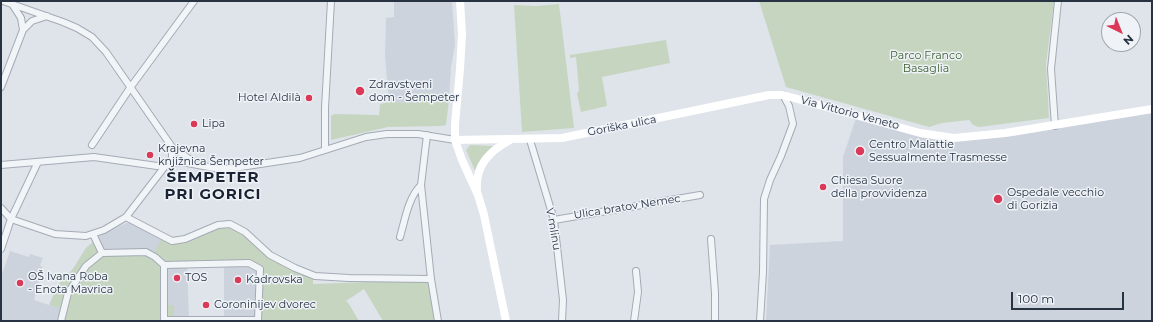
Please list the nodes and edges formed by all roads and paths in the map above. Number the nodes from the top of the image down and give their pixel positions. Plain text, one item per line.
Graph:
1 (3, 1) edge
2 (194, 1) edge
3 (331, 1) edge
4 (460, 1) edge
5 (1058, 1) edge
6 (12, 4) junction
7 (48, 16) junction
8 (23, 30) junction
9 (1, 85) edge
10 (130, 88) junction
11 (785, 96) junction
12 (1152, 109) edge
13 (1055, 126) junction
14 (427, 135) junction
15 (511, 139) junction
16 (455, 140) junction
17 (530, 140) junction
18 (92, 145) dead end
19 (172, 147) junction
20 (325, 149) junction
21 (38, 162) junction
22 (1, 164) edge
23 (166, 165) junction
24 (199, 165) junction
25 (421, 185) junction
26 (478, 195) junction
27 (700, 195) dead end
28 (1, 208) edge
29 (126, 217) junction
30 (11, 219) junction
31 (554, 220) junction
32 (95, 233) junction
33 (400, 237) dead end
34 (711, 239) dead end
35 (1, 249) edge
36 (102, 253) junction
37 (164, 265) junction
38 (636, 271) dead end
39 (431, 279) junction
40 (164, 320) edge
41 (60, 321) edge
42 (438, 321) edge
43 (506, 321) edge
44 (562, 321) edge
45 (634, 321) edge
46 (714, 321) edge
47 (760, 321) edge

1 - 6 street
2 - 10 street
3 - 20 street
4 - 16 street
5 - 13 street
6 - 7 street
6 - 8 street
7 - 8 street
7 - 10 street
8 - 9 street
10 - 18 street
10 - 19 street
11 - 13 street, Via Vittorio Veneto
11 - 17 street, Goriška ulica
11 - 47 street
12 - 13 street, Via Vittorio Veneto
14 - 16 street
14 - 20 street
14 - 25 street
15 - 16 street, Goriška ulica
15 - 17 street, Goriška ulica
15 - 26 street
16 - 26 street
17 - 31 street, V mlinu
19 - 23 street
19 - 24 street
20 - 24 street
21 - 22 street
21 - 23 street
21 - 30 street
23 - 24 street
23 - 29 street
25 - 33 street
25 - 39 street
26 - 43 street
27 - 31 street, Ulica bratov Nemec
28 - 30 street
29 - 32 street
29 - 39 street
30 - 32 street
30 - 35 street
31 - 44 street, V mlinu
32 - 36 street
34 - 46 street
36 - 37 street
36 - 41 street
37 - 40 street
37 - 40 street
38 - 45 street
39 - 42 street

